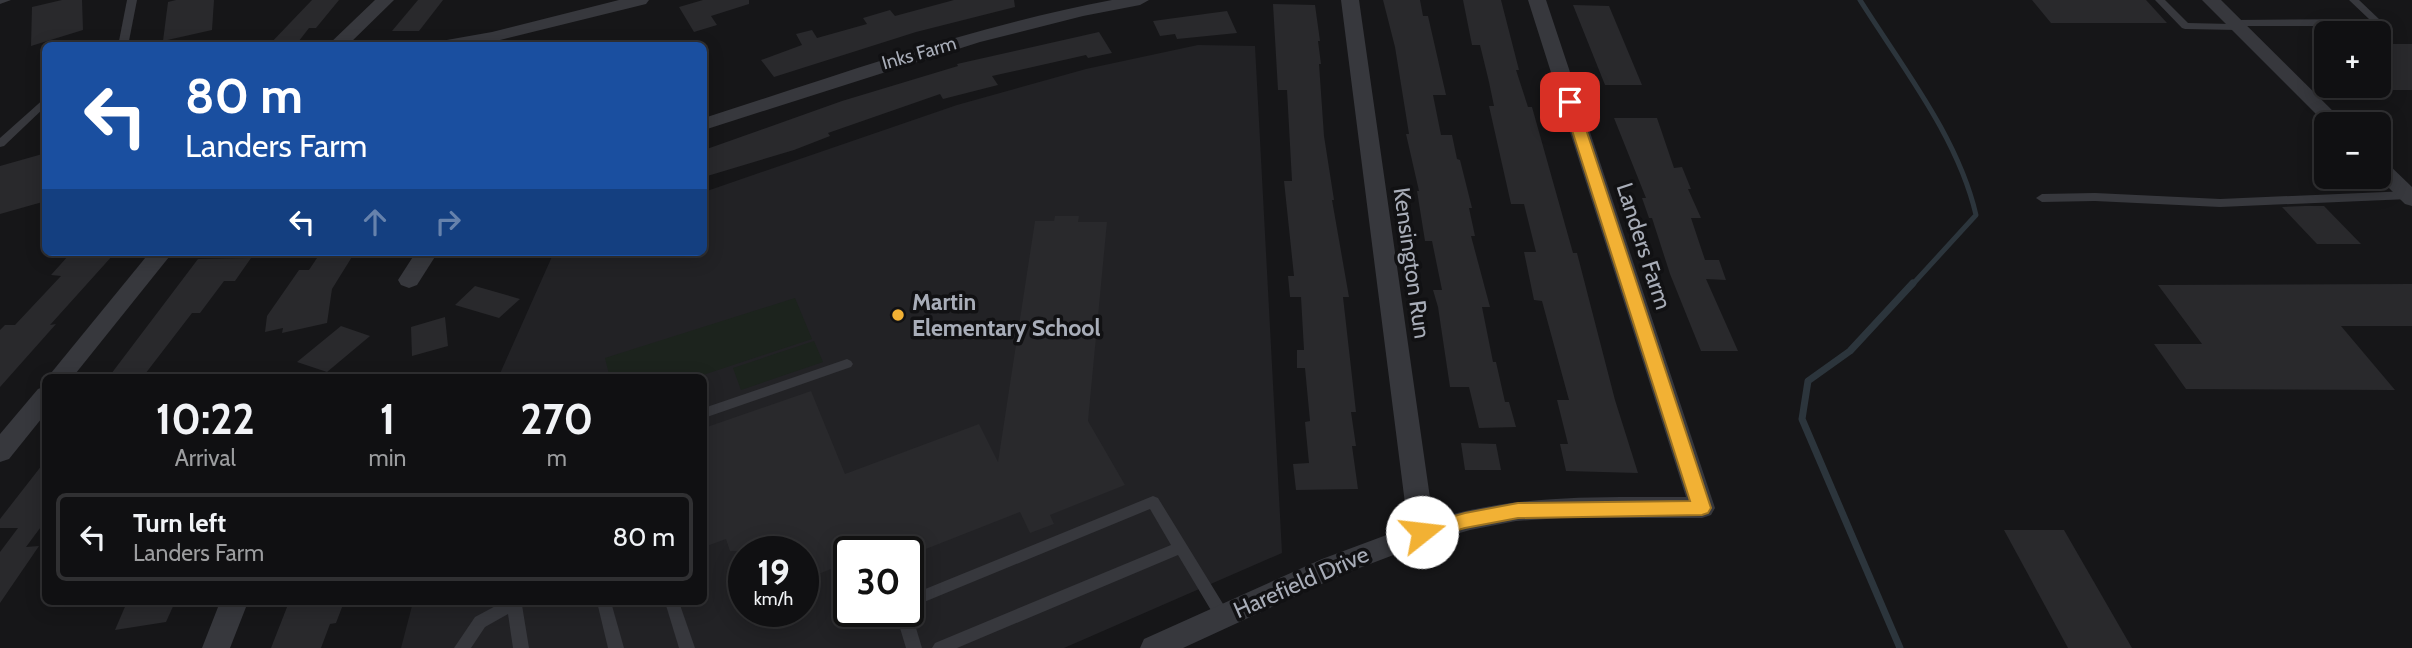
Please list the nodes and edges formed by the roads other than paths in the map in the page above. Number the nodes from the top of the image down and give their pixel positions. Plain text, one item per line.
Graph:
1 (6, 0) edge
2 (132, 0) edge
3 (385, 0) edge
4 (574, 0) edge
5 (640, 0) edge
6 (1140, 0) edge
7 (1350, 0) edge
8 (1537, 0) edge
9 (2160, 0) edge
10 (2211, 0) edge
11 (2354, 0) edge
12 (0, 1) edge
13 (562, 19) junction
14 (2237, 25) junction
15 (125, 42) edge
16 (340, 42) edge
17 (464, 42) edge
18 (42, 104) edge
19 (2325, 112) edge
20 (707, 123) edge
21 (0, 144) edge
22 (2391, 178) edge
23 (2410, 197) edge
24 (2042, 198) dead end
25 (159, 256) edge
26 (424, 256) edge
27 (409, 280) dead end
28 (847, 364) dead end
29 (62, 374) edge
30 (42, 400) edge
31 (707, 412) edge
32 (0, 452) edge
33 (1702, 508) joint
34 (1422, 532) junction
35 (1181, 547) junction
36 (233, 605) edge
37 (510, 605) edge
38 (515, 605) edge
39 (605, 605) edge
40 (673, 605) edge
41 (1223, 617) junction
42 (216, 648) edge
43 (462, 648) edge
44 (521, 648) edge
45 (616, 648) edge
46 (687, 648) edge
47 (914, 648) edge
48 (940, 648) edge
49 (1154, 648) edge

1 - 12 lane
2 - 15 lane
3 - 16 street
4 - 13 street
5 - 13 street
6 - 20 street, Inks Farm
7 - 34 street, Kensington Run
8 - 33 street, Landers Farm
9 - 14 lane
10 - 14 street
11 - 14 lane
13 - 17 street
14 - 19 street
18 - 21 lane
22 - 23 street
23 - 24 lane
25 - 29 street
26 - 27 street
28 - 31 lane
30 - 32 street
33 - 34 street, Harefield Drive
34 - 41 street, Harefield Drive
35 - 41 lane
35 - 47 lane
35 - 48 lane
36 - 42 street
37 - 43 lane
38 - 44 lane
39 - 45 lane
40 - 46 lane
41 - 49 street, Harefield Drive

